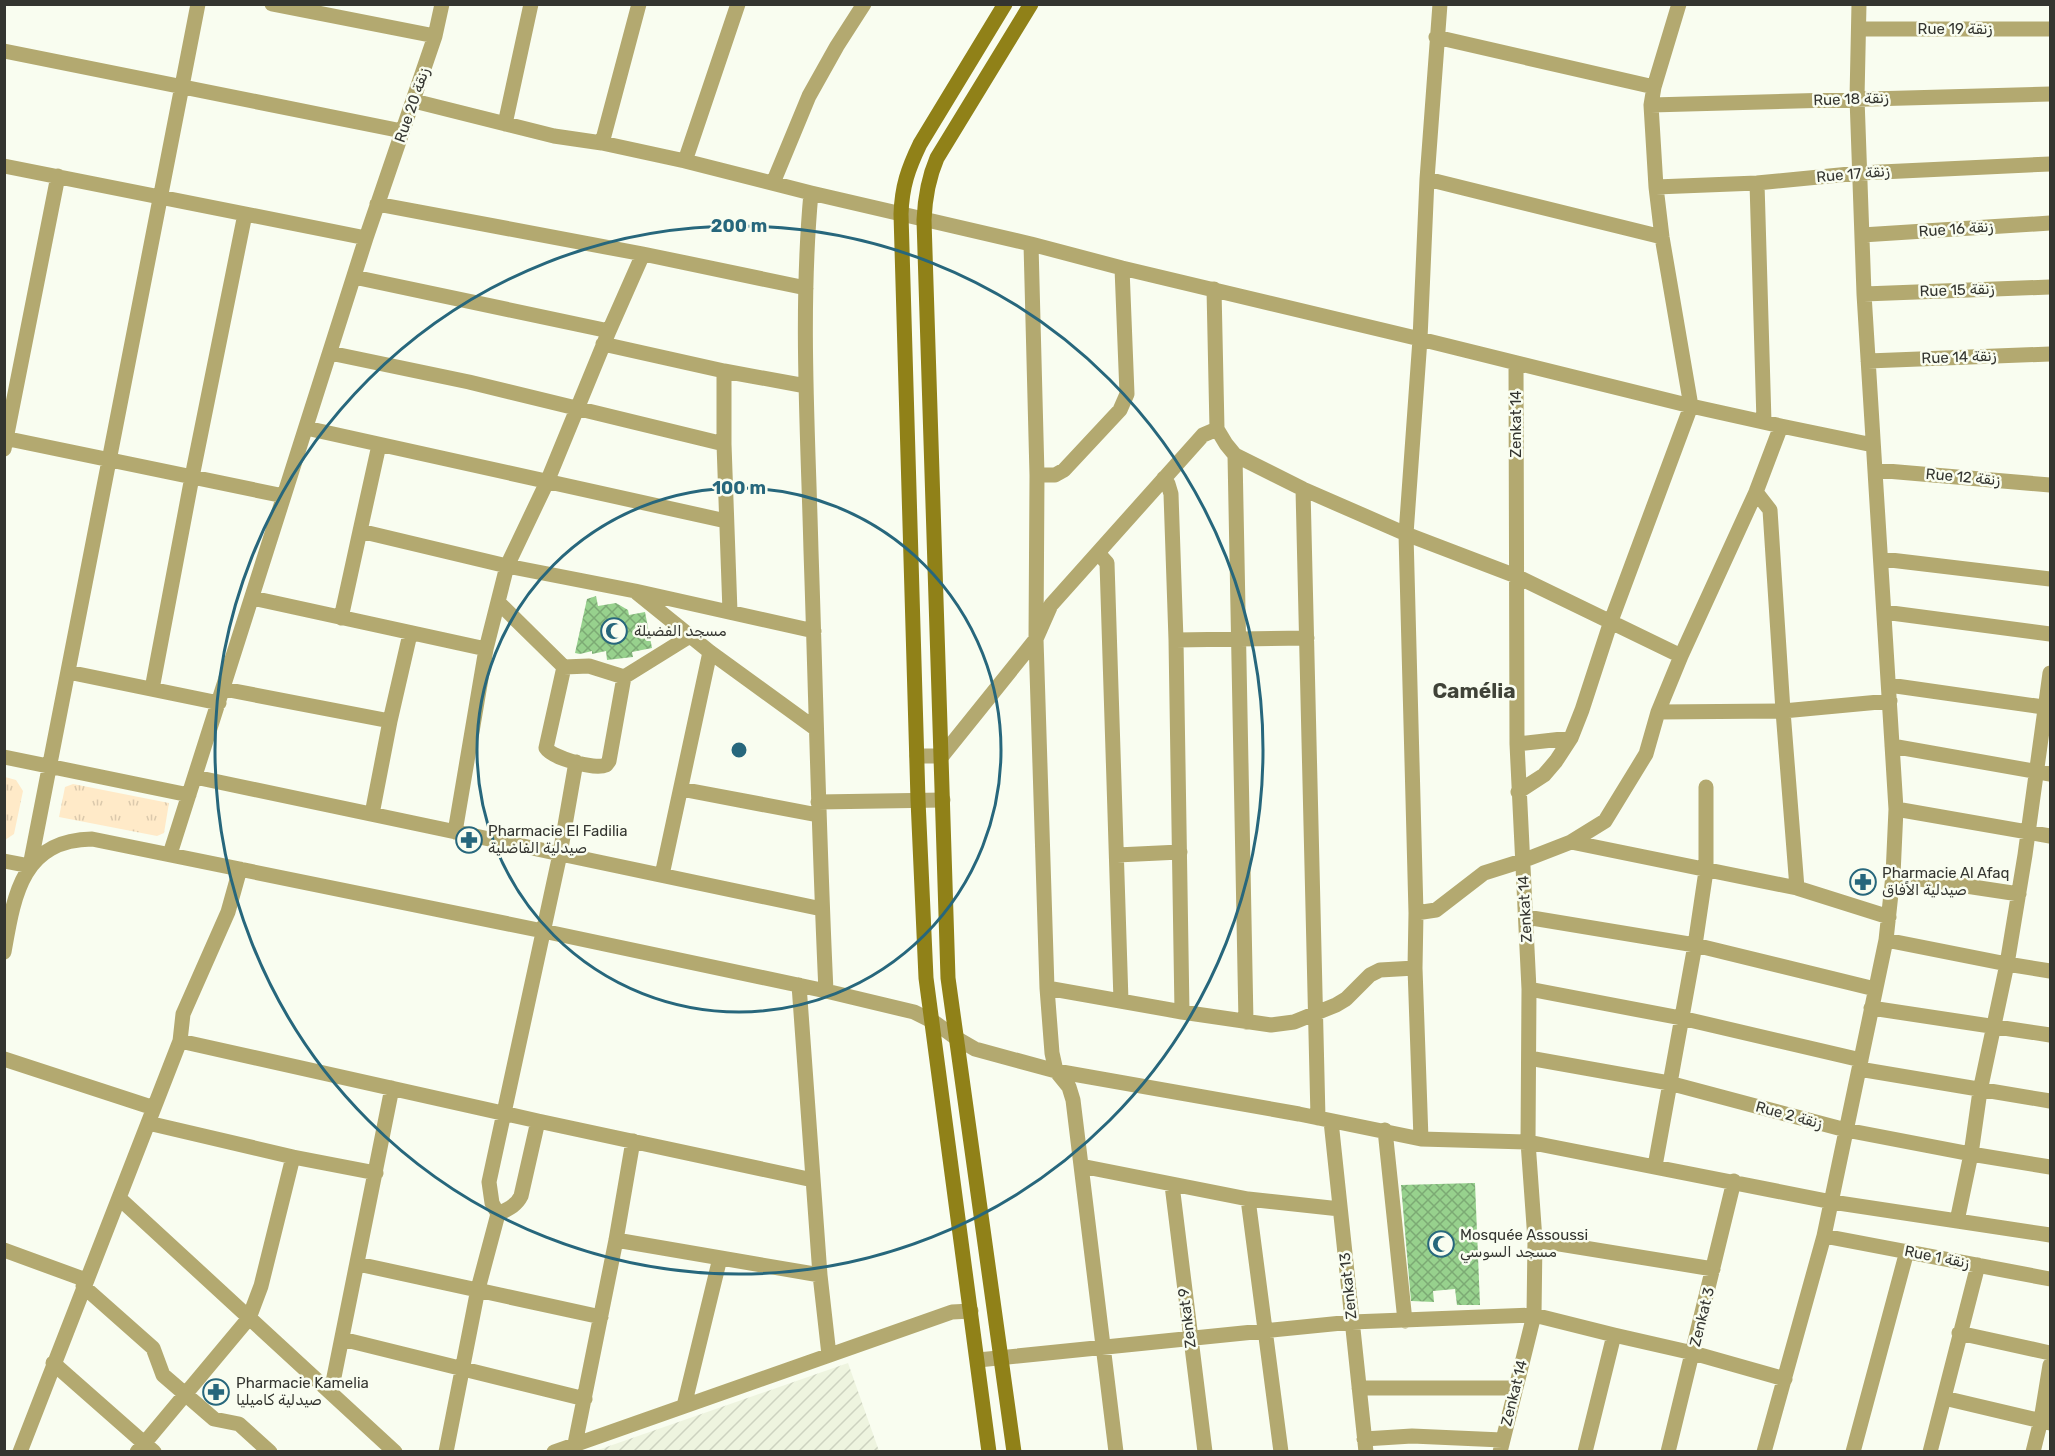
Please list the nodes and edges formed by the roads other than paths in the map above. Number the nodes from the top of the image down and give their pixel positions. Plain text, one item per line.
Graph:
1 (198, 4) edge
2 (272, 4) edge
3 (442, 4) edge
4 (531, 4) edge
5 (639, 4) edge
6 (738, 4) edge
7 (864, 4) edge
8 (1005, 4) edge
9 (1031, 4) edge
10 (1440, 4) edge
11 (1679, 4) edge
12 (1859, 4) edge
13 (1859, 28) junction
14 (2050, 29) edge
15 (435, 36) junction
16 (1436, 37) junction
17 (4, 51) edge
18 (182, 87) junction
19 (1654, 87) junction
20 (2050, 94) edge
21 (1857, 98) junction
22 (414, 101) junction
23 (1651, 105) junction
24 (505, 124) junction
25 (402, 131) junction
26 (602, 143) junction
27 (685, 161) junction
28 (2050, 164) edge
29 (4, 166) edge
30 (1860, 173) junction
31 (58, 176) junction
32 (1427, 179) junction
33 (773, 183) junction
34 (1757, 183) junction
35 (1656, 187) junction
36 (811, 193) junction
37 (161, 197) junction
38 (377, 204) junction
39 (244, 214) junction
40 (901, 214) junction
41 (924, 220) junction
42 (2050, 223) edge
43 (1862, 235) junction
44 (1662, 237) junction
45 (366, 238) junction
46 (1031, 244) junction
47 (643, 254) junction
48 (1122, 268) junction
49 (354, 278) junction
50 (2050, 287) edge
51 (806, 288) junction
52 (1214, 289) junction
53 (1864, 294) junction
54 (606, 338) junction
55 (1420, 339) junction
56 (330, 353) junction
57 (2050, 354) edge
58 (1868, 361) junction
59 (1516, 363) junction
60 (724, 371) junction
61 (806, 386) junction
62 (1691, 406) junction
63 (577, 409) junction
64 (1764, 422) junction
65 (1781, 426) junction
66 (306, 428) junction
67 (1218, 429) junction
68 (5, 442) edge
69 (724, 444) junction
70 (379, 445) junction
71 (1873, 445) junction
72 (1235, 455) junction
73 (110, 460) junction
74 (1875, 470) junction
75 (1037, 475) junction
76 (192, 477) junction
77 (1164, 478) junction
78 (547, 482) junction
79 (2050, 485) edge
80 (1303, 489) junction
81 (1756, 492) junction
82 (284, 496) junction
83 (726, 521) junction
84 (360, 531) junction
85 (1406, 534) junction
86 (1098, 553) junction
87 (1882, 559) junction
88 (507, 567) junction
89 (1516, 576) junction
90 (2050, 579) edge
91 (635, 591) junction
92 (252, 598) junction
93 (498, 602) junction
94 (730, 612) junction
95 (1884, 612) junction
96 (341, 618) junction
97 (1611, 621) junction
98 (814, 631) junction
99 (410, 634) junction
100 (2050, 634) edge
101 (690, 636) junction
102 (1307, 638) junction
103 (1036, 639) junction
104 (1238, 639) junction
105 (1176, 640) junction
106 (486, 649) junction
107 (710, 651) junction
108 (1681, 656) junction
109 (564, 667) junction
110 (68, 672) junction
111 (2050, 673) edge
112 (624, 677) junction
113 (152, 689) junction
114 (1890, 693) junction
115 (221, 696) junction
116 (2048, 708) edge
117 (1783, 711) junction
118 (1658, 712) junction
119 (390, 722) junction
120 (816, 729) junction
121 (1570, 738) junction
122 (1517, 744) junction
123 (1892, 746) junction
124 (917, 756) junction
125 (942, 756) junction
126 (4, 757) edge
127 (576, 762) junction
128 (50, 766) junction
129 (2044, 773) edge
130 (195, 777) junction
131 (1706, 787) dead end
132 (681, 789) junction
133 (1518, 792) junction
134 (189, 795) junction
135 (918, 800) junction
136 (943, 800) junction
137 (818, 808) junction
138 (1896, 809) junction
139 (372, 814) junction
140 (455, 832) junction
141 (2028, 832) junction
142 (2050, 836) edge
143 (1571, 842) junction
144 (1180, 852) junction
145 (560, 854) junction
146 (170, 855) junction
147 (1117, 855) junction
148 (4, 861) edge
149 (1522, 861) junction
150 (30, 866) junction
151 (240, 869) junction
152 (1706, 871) junction
153 (662, 875) junction
154 (1893, 875) junction
155 (1797, 888) junction
156 (2019, 894) junction
157 (822, 909) junction
158 (1416, 914) junction
159 (1889, 916) junction
160 (1526, 917) junction
161 (543, 931) junction
162 (1886, 940) junction
163 (1695, 945) junction
164 (4, 952) edge
165 (2007, 964) junction
166 (1415, 968) junction
167 (2050, 971) edge
168 (799, 985) junction
169 (1047, 988) junction
170 (1528, 989) junction
171 (1875, 989) junction
172 (826, 991) junction
173 (1121, 1001) junction
174 (1871, 1008) junction
175 (1182, 1012) junction
176 (1314, 1016) junction
177 (1681, 1018) junction
178 (934, 1022) junction
179 (1246, 1022) junction
180 (1993, 1026) junction
181 (2050, 1035) edge
182 (956, 1038) junction
183 (180, 1041) junction
184 (1528, 1058) junction
185 (4, 1059) edge
186 (1860, 1064) junction
187 (1056, 1071) junction
188 (1669, 1083) junction
189 (392, 1088) junction
190 (1980, 1091) junction
191 (2050, 1101) edge
192 (503, 1113) junction
193 (151, 1115) junction
194 (1324, 1120) junction
195 (537, 1121) junction
196 (1846, 1130) junction
197 (1385, 1131) junction
198 (1421, 1139) junction
199 (633, 1141) junction
200 (1528, 1142) junction
201 (1971, 1154) junction
202 (293, 1157) junction
203 (1081, 1166) junction
204 (1655, 1166) junction
205 (2050, 1167) edge
206 (376, 1173) junction
207 (813, 1180) junction
208 (1734, 1181) junction
209 (1172, 1185) junction
210 (119, 1198) junction
211 (1248, 1199) junction
212 (1832, 1202) junction
213 (1340, 1209) junction
214 (498, 1214) junction
215 (1957, 1221) junction
216 (2050, 1235) edge
217 (1824, 1236) junction
218 (616, 1240) junction
219 (1535, 1240) junction
220 (4, 1250) edge
221 (1906, 1251) junction
222 (720, 1258) junction
223 (358, 1264) junction
224 (1978, 1265) junction
225 (1713, 1269) junction
226 (820, 1275) junction
227 (2050, 1278) edge
228 (84, 1283) junction
229 (478, 1289) junction
230 (971, 1311) junction
231 (1534, 1315) junction
232 (601, 1317) junction
233 (249, 1318) junction
234 (1405, 1321) junction
235 (1352, 1322) junction
236 (1265, 1330) junction
237 (1959, 1333) junction
238 (1614, 1335) junction
239 (342, 1339) junction
240 (1189, 1339) junction
241 (1102, 1348) junction
242 (1693, 1353) junction
243 (2050, 1353) edge
244 (829, 1355) junction
245 (1002, 1358) junction
246 (978, 1360) junction
247 (53, 1363) junction
248 (2050, 1365) edge
249 (461, 1370) junction
250 (1785, 1379) junction
251 (1359, 1388) junction
252 (1516, 1388) junction
253 (331, 1392) junction
254 (186, 1395) junction
255 (1944, 1398) junction
256 (585, 1399) junction
257 (684, 1406) junction
258 (2046, 1421) edge
259 (575, 1444) junction
260 (1365, 1445) edge
261 (1501, 1446) edge
262 (4, 1448) edge
263 (145, 1449) edge
264 (14, 1452) edge
265 (20, 1452) edge
266 (270, 1452) edge
267 (394, 1452) edge
268 (446, 1452) edge
269 (554, 1452) edge
270 (989, 1452) edge
271 (1014, 1452) edge
272 (1116, 1452) edge
273 (1204, 1452) edge
274 (1281, 1452) edge
275 (1585, 1452) edge
276 (1668, 1452) edge
277 (1764, 1452) edge
278 (1853, 1452) edge
279 (1930, 1452) edge
280 (2033, 1452) edge

1 - 18 street
2 - 15 street
3 - 15 street, Rue 20 زنقة
4 - 24 street
5 - 26 street
6 - 27 street
7 - 33 street
8 - 40 street
9 - 41 street
10 - 16 street
11 - 19 street
12 - 13 street
13 - 14 street, Rue 19 زنقة
13 - 21 street
15 - 22 street, Rue 20 زنقة
16 - 19 street
16 - 32 street
17 - 18 street
18 - 25 street
18 - 37 street
19 - 23 street
20 - 21 street, Rue 18 زنقة
21 - 23 street, Rue 18 زنقة
21 - 30 street
22 - 24 street
22 - 25 street, Rue 20 زنقة
23 - 35 street
24 - 26 street
25 - 38 street, Rue 20 زنقة
26 - 27 street
27 - 33 street
28 - 30 street, Rue 17 زنقة
29 - 31 street
30 - 34 street, Rue 17 زنقة
30 - 43 street
31 - 37 street
31 - 68 street
32 - 44 street
32 - 55 street
33 - 36 street
34 - 35 street, Rue 17 زنقة
34 - 64 street
35 - 44 street
36 - 40 street
36 - 51 street
37 - 39 street
37 - 73 street
38 - 45 street, Rue 20 زنقة
38 - 47 street
39 - 45 street
39 - 76 street
40 - 41 street
40 - 124 street
41 - 46 street
41 - 125 street
42 - 43 street, Rue 16 زنقة
43 - 53 street
44 - 62 street
45 - 49 street, Rue 20 زنقة
46 - 48 street
46 - 75 street
47 - 51 street
47 - 54 street
48 - 52 street
48 - 75 street
49 - 54 street
49 - 56 street, Rue 20 زنقة
50 - 53 street, Rue 15 زنقة
51 - 61 street
52 - 55 street
52 - 67 street
53 - 58 street
54 - 60 street
54 - 63 street
55 - 59 street
55 - 85 street
56 - 63 street
56 - 66 street, Rue 20 زنقة
57 - 58 street, Rue 14 زنقة
58 - 71 street
59 - 62 street
59 - 89 street, Zenkat 14
60 - 61 street
60 - 69 street
61 - 98 street
62 - 64 street
62 - 97 street
63 - 69 street
63 - 78 street
64 - 65 street
65 - 71 street
65 - 81 street
66 - 70 street
66 - 82 street, Rue 20 زنقة
67 - 72 street
67 - 77 street
68 - 73 street
69 - 83 street
70 - 78 street
70 - 84 street
71 - 74 street
72 - 80 street
72 - 104 street
73 - 76 street
73 - 110 street
74 - 79 street, Rue 12 زنقة
74 - 87 street
75 - 103 street
76 - 82 street
76 - 113 street
77 - 86 street
77 - 105 street
78 - 83 street
78 - 88 street
80 - 85 street
80 - 102 street, Zenkat 13
81 - 108 street
81 - 117 street
82 - 92 street, Rue 20 زنقة
83 - 94 street
84 - 88 street
84 - 96 street
85 - 89 street
85 - 158 street
86 - 103 street
86 - 147 street
87 - 90 street
87 - 95 street
88 - 91 street
88 - 93 street
89 - 97 street
89 - 122 street, Zenkat 14
91 - 94 street
91 - 101 street
92 - 96 street
92 - 115 street, Rue 20 زنقة
93 - 106 street
93 - 109 street
94 - 98 street
95 - 100 street
95 - 114 street
96 - 99 street
97 - 108 street
97 - 121 street
98 - 120 street
99 - 106 street
99 - 119 street
101 - 107 street
101 - 112 street
102 - 104 street
102 - 176 street, Zenkat 13
103 - 125 street
103 - 169 street
104 - 105 street
104 - 179 street
105 - 144 street
106 - 140 street
107 - 120 street
107 - 132 street
108 - 118 street
109 - 112 street
109 - 127 street
110 - 113 street
110 - 128 street
111 - 116 street
112 - 127 street
113 - 115 street
114 - 116 street
114 - 117 street
114 - 123 street
115 - 119 street
115 - 130 street, Rue 20 زنقة
116 - 129 street
117 - 118 street
117 - 155 street
118 - 143 street
119 - 139 street
120 - 137 street
121 - 122 street
121 - 133 street
122 - 133 street, Zenkat 14
123 - 129 street
123 - 138 street
124 - 125 street
124 - 135 street
125 - 136 street
126 - 128 street
127 - 145 street
128 - 134 street
128 - 150 street
129 - 141 street
130 - 134 street, Rue 20 زنقة
130 - 139 street
131 - 152 street
132 - 137 street
132 - 153 street
133 - 149 street, Zenkat 14
134 - 146 street, Rue 20 زنقة
135 - 136 street
135 - 137 street
135 - 178 street
136 - 182 street
137 - 157 street
138 - 141 street
138 - 154 street
139 - 140 street
140 - 145 street
141 - 142 street
141 - 156 street
143 - 149 street
143 - 152 street
144 - 147 street
144 - 175 street
145 - 153 street
145 - 161 street
146 - 150 street
146 - 151 street
147 - 173 street
148 - 150 street
149 - 158 street
149 - 160 street, Zenkat 14
150 - 164 street
151 - 161 street
151 - 183 street
152 - 155 street
152 - 163 street
153 - 157 street
154 - 156 street
154 - 159 street
155 - 159 street
156 - 165 street
157 - 172 street
158 - 166 street
159 - 162 street
160 - 163 street
160 - 170 street, Zenkat 14
161 - 168 street
161 - 192 street
162 - 165 street
162 - 171 street
163 - 171 street
163 - 177 street
165 - 167 street
165 - 180 street
166 - 176 street
166 - 198 street
168 - 172 street
168 - 207 street
169 - 173 street
169 - 187 street
170 - 177 street
170 - 184 street, Zenkat 14
171 - 174 street
172 - 178 street
173 - 175 street
174 - 180 street
174 - 186 street
175 - 179 street
176 - 179 street
176 - 194 street, Zenkat 13
177 - 186 street
177 - 188 street
178 - 182 street
178 - 230 street
180 - 181 street
180 - 190 street
182 - 187 street
182 - 245 street
183 - 189 street
183 - 193 street
184 - 188 street, Rue 2 زنقة
184 - 200 street, Zenkat 14
185 - 193 street
186 - 190 street
186 - 196 street
187 - 194 street
187 - 203 street
188 - 196 street, Rue 2 زنقة
188 - 204 street
189 - 192 street
189 - 206 street
190 - 191 street
190 - 201 street
192 - 195 street
192 - 214 street
193 - 202 street
193 - 210 street
194 - 197 street
194 - 213 street, Zenkat 13
195 - 199 street
195 - 214 street
196 - 201 street, Rue 2 زنقة
196 - 212 street
197 - 198 street
197 - 234 street
198 - 200 street
199 - 207 street
199 - 218 street
200 - 204 street
200 - 219 street, Zenkat 14
201 - 205 street, Rue 2 زنقة
201 - 215 street
202 - 206 street
202 - 233 street
203 - 209 street
203 - 241 street
204 - 208 street
206 - 223 street
207 - 226 street
208 - 212 street
208 - 225 street, Zenkat 3
209 - 211 street
209 - 240 street, Zenkat 9
210 - 228 street
210 - 233 street
211 - 213 street
211 - 236 street
212 - 215 street
212 - 217 street
213 - 235 street, Zenkat 13
214 - 229 street
215 - 216 street
217 - 221 street, Rue 1 زنقة
217 - 250 street
218 - 222 street
218 - 232 street
219 - 225 street
219 - 231 street, Zenkat 14
220 - 228 street
221 - 224 street, Rue 1 زنقة
221 - 278 street
222 - 226 street
222 - 257 street
223 - 229 street
223 - 239 street
224 - 227 street, Rue 1 زنقة
224 - 237 street
225 - 242 street, Zenkat 3
226 - 244 street
228 - 247 street
228 - 254 street
229 - 232 street
229 - 249 street
230 - 244 street
230 - 246 street
231 - 234 street
231 - 238 street
231 - 252 street, Zenkat 14
232 - 256 street
233 - 253 street
233 - 254 street
234 - 235 street
235 - 236 street
235 - 251 street, Zenkat 13
236 - 240 street
236 - 274 street
237 - 243 street
237 - 255 street
238 - 242 street
238 - 275 street
239 - 249 street
239 - 253 street
240 - 241 street
240 - 273 street, Zenkat 9
241 - 245 street
241 - 272 street
242 - 250 street
242 - 276 street, Zenkat 3
244 - 257 street
245 - 246 street
245 - 271 street
246 - 270 street
247 - 263 street
247 - 265 street
248 - 258 street
249 - 256 street
249 - 268 street
250 - 277 street
251 - 252 street
251 - 260 street, Zenkat 13
252 - 261 street, Zenkat 14
253 - 267 street
254 - 263 street
254 - 266 street
255 - 258 street
255 - 279 street
256 - 259 street
257 - 259 street
258 - 280 street
259 - 269 street
260 - 261 street
262 - 264 street

